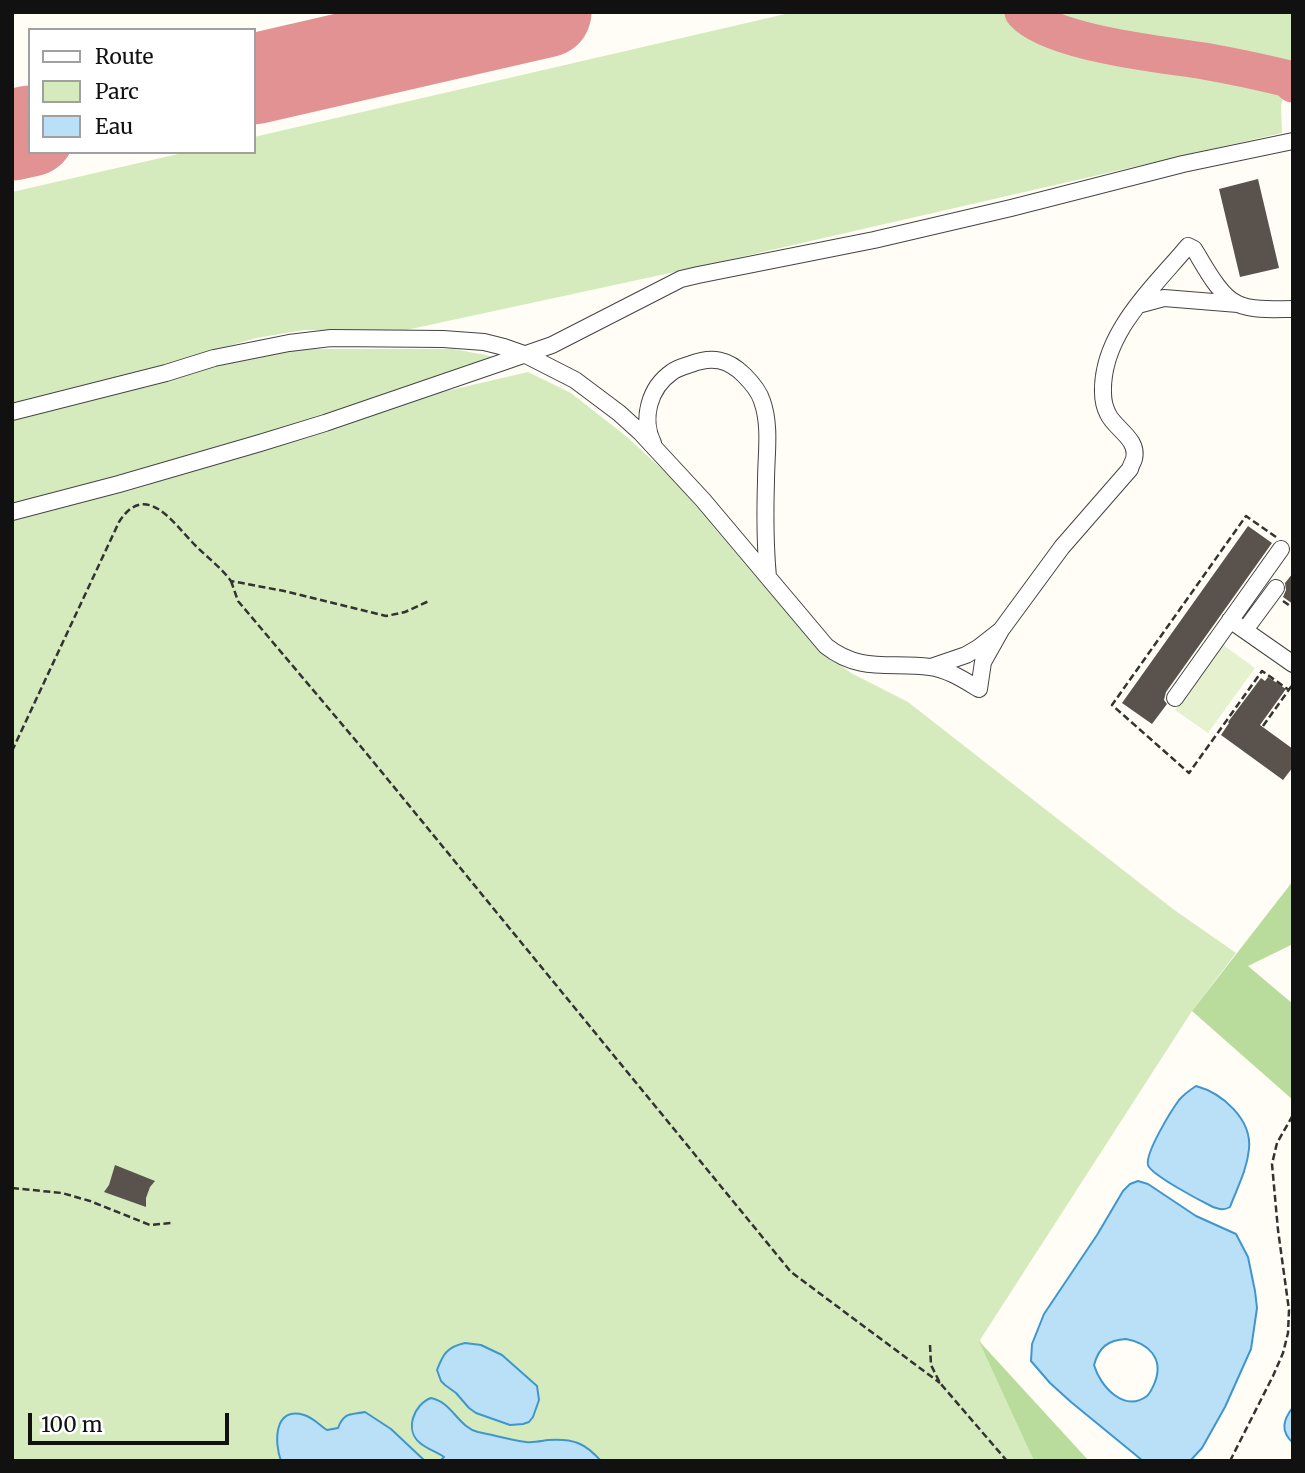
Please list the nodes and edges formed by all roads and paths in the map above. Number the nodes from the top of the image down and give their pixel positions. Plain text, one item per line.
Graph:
1 (1293, 141) edge
2 (1238, 304) junction
3 (1138, 306) junction
4 (1293, 309) edge
5 (524, 354) junction
6 (12, 412) edge
7 (658, 453) junction
8 (12, 512) edge
9 (1282, 549) dead end
10 (768, 577) junction
11 (232, 581) junction
12 (1276, 588) dead end
13 (429, 601) dead end
14 (1230, 620) junction
15 (1001, 630) junction
16 (1245, 630) junction
17 (1293, 664) edge
18 (931, 667) junction
19 (1293, 684) edge
20 (1175, 698) dead end
21 (1263, 726) dead end
22 (12, 751) edge
23 (1293, 1115) edge
24 (12, 1188) edge
25 (171, 1223) dead end
26 (930, 1345) dead end
27 (940, 1383) junction
28 (1007, 1461) edge
29 (1230, 1461) edge

1 - 5 lane
2 - 3 lane
2 - 3 lane
2 - 4 lane
3 - 15 lane
5 - 6 lane
5 - 7 lane
5 - 8 lane
7 - 10 lane
7 - 10 lane
9 - 14 lane
10 - 18 lane
11 - 13 path
11 - 22 path
11 - 27 path
12 - 16 lane
14 - 16 lane
14 - 20 lane
15 - 18 lane
15 - 18 lane
16 - 17 lane
19 - 21 path
23 - 29 path
24 - 25 path
26 - 27 path
27 - 28 path

